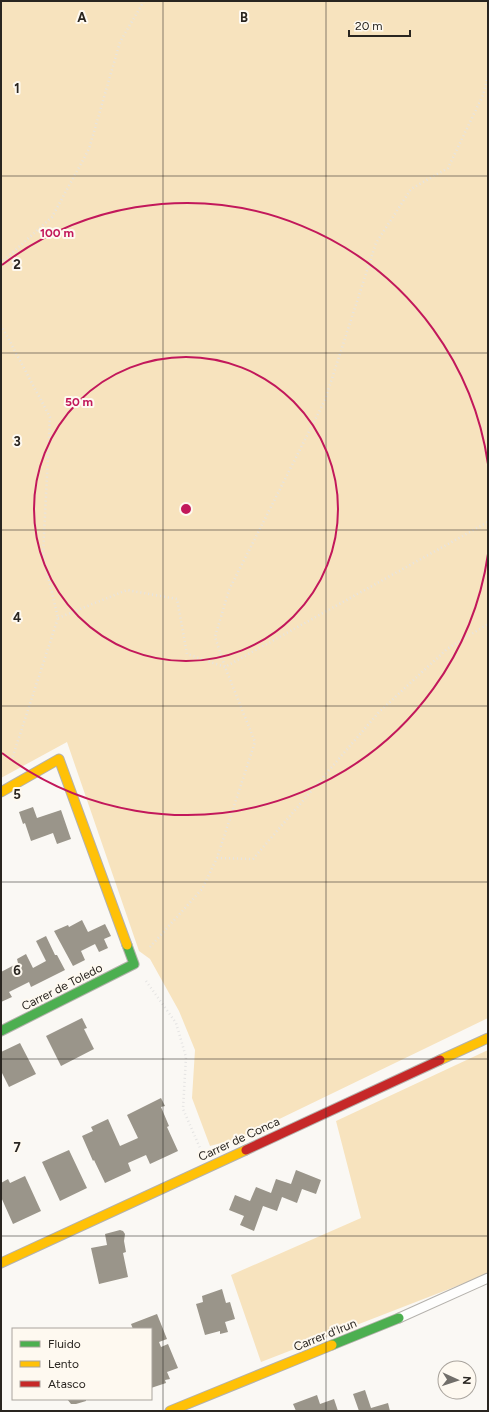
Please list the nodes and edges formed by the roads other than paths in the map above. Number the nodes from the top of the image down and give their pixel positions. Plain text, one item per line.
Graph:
1 (1, 792) edge
2 (1, 1031) edge
3 (488, 1038) edge
4 (1, 1263) edge
5 (488, 1278) edge
6 (399, 1318) joint
7 (170, 1411) edge

1 - 2 street, Carrer de Toledo
3 - 4 street, Carrer de Conca
5 - 6 lane, Carrer d'Irun
6 - 7 street, Carrer d'Irun

